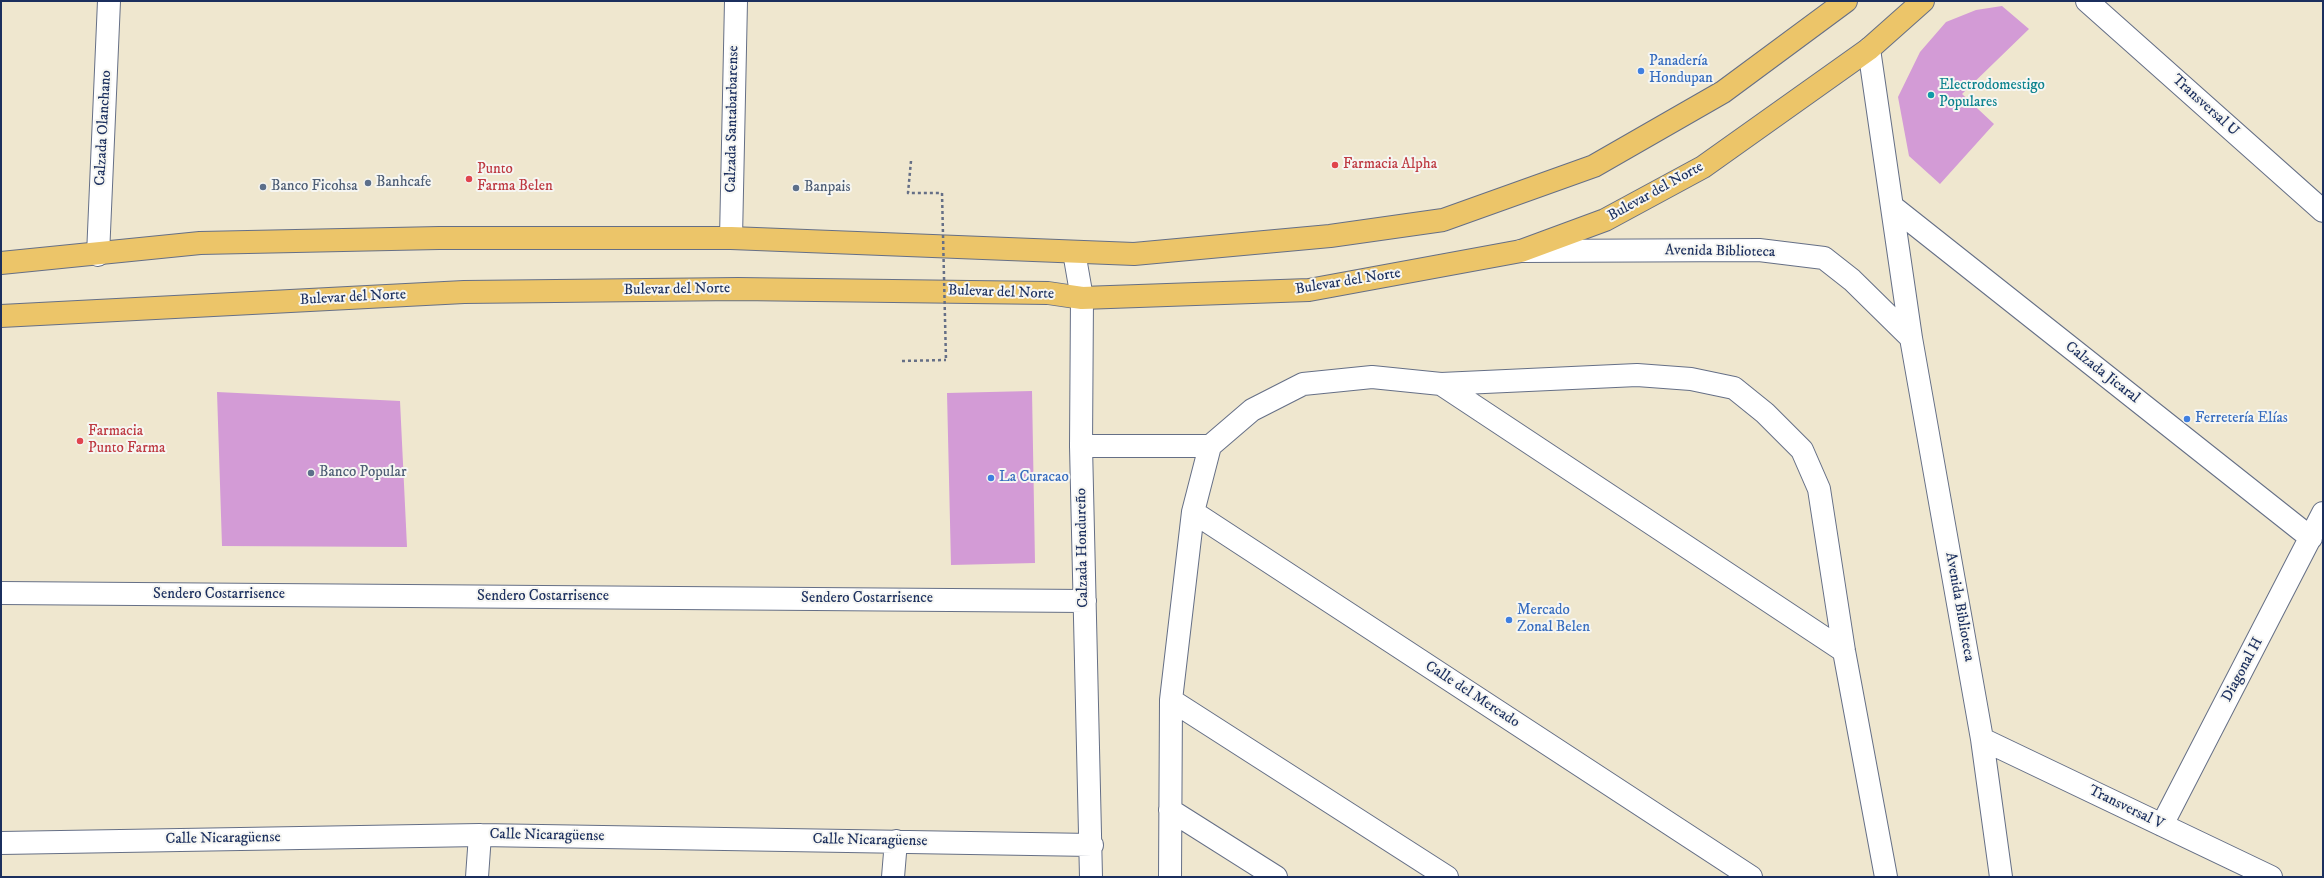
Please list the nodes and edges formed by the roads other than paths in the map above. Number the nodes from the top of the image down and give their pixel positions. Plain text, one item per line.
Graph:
1 (109, 1) edge
2 (736, 1) edge
3 (1846, 1) edge
4 (1923, 1) edge
5 (2087, 1) edge
6 (1869, 48) junction
7 (1893, 207) junction
8 (2323, 211) edge
9 (731, 238) junction
10 (1074, 252) junction
11 (1521, 252) junction
12 (98, 255) junction
13 (1, 263) edge
14 (1082, 298) junction
15 (1, 316) edge
16 (1911, 338) junction
17 (1441, 384) junction
18 (1081, 446) junction
19 (1210, 446) junction
20 (1193, 512) junction
21 (2323, 514) edge
22 (2311, 538) junction
23 (1, 593) edge
24 (1084, 601) junction
25 (1844, 651) junction
26 (1171, 700) junction
27 (1982, 739) junction
28 (1170, 810) junction
29 (2162, 825) junction
30 (480, 835) junction
31 (896, 841) junction
32 (1, 843) edge
33 (1092, 845) junction
34 (477, 877) edge
35 (893, 877) edge
36 (1091, 877) edge
37 (1170, 877) edge
38 (1276, 877) edge
39 (1447, 877) edge
40 (1751, 877) edge
41 (1886, 877) edge
42 (2001, 877) edge
43 (2271, 877) edge

1 - 12 street, Calzada Olanchano
2 - 9 street, Calzada Santabarbarense
3 - 10 main road
4 - 6 main road, Bulevar del Norte
5 - 8 street, Transversal U
6 - 7 street, Avenida Biblioteca
6 - 11 main road, Bulevar del Norte
7 - 16 street, Avenida Biblioteca
7 - 22 street, Calzada Jicaral
9 - 10 main road
9 - 12 main road
10 - 14 street, Calzada Hondureño
11 - 14 main road, Bulevar del Norte
11 - 16 street, Avenida Biblioteca
12 - 13 main road
14 - 15 main road, Bulevar del Norte
14 - 18 street, Calzada Hondureño
16 - 27 street, Avenida Biblioteca
17 - 19 street
17 - 25 street
17 - 25 street
18 - 19 street
18 - 24 street, Calzada Hondureño
19 - 20 street
20 - 26 street
20 - 40 street, Calle del Mercado
21 - 22 street, Diagonal H
22 - 29 street, Diagonal H
23 - 24 street, Sendero Costarrisence
24 - 33 street, Calzada Hondureño
25 - 41 street
26 - 28 street
26 - 39 street
27 - 29 street, Transversal V
27 - 42 street, Avenida Biblioteca
28 - 37 street
28 - 38 street
29 - 43 street, Transversal V
30 - 31 street, Calle Nicaragüense
30 - 32 street, Calle Nicaragüense
30 - 34 street
31 - 33 street, Calle Nicaragüense
31 - 35 street
33 - 36 street, Calzada Hondureño

